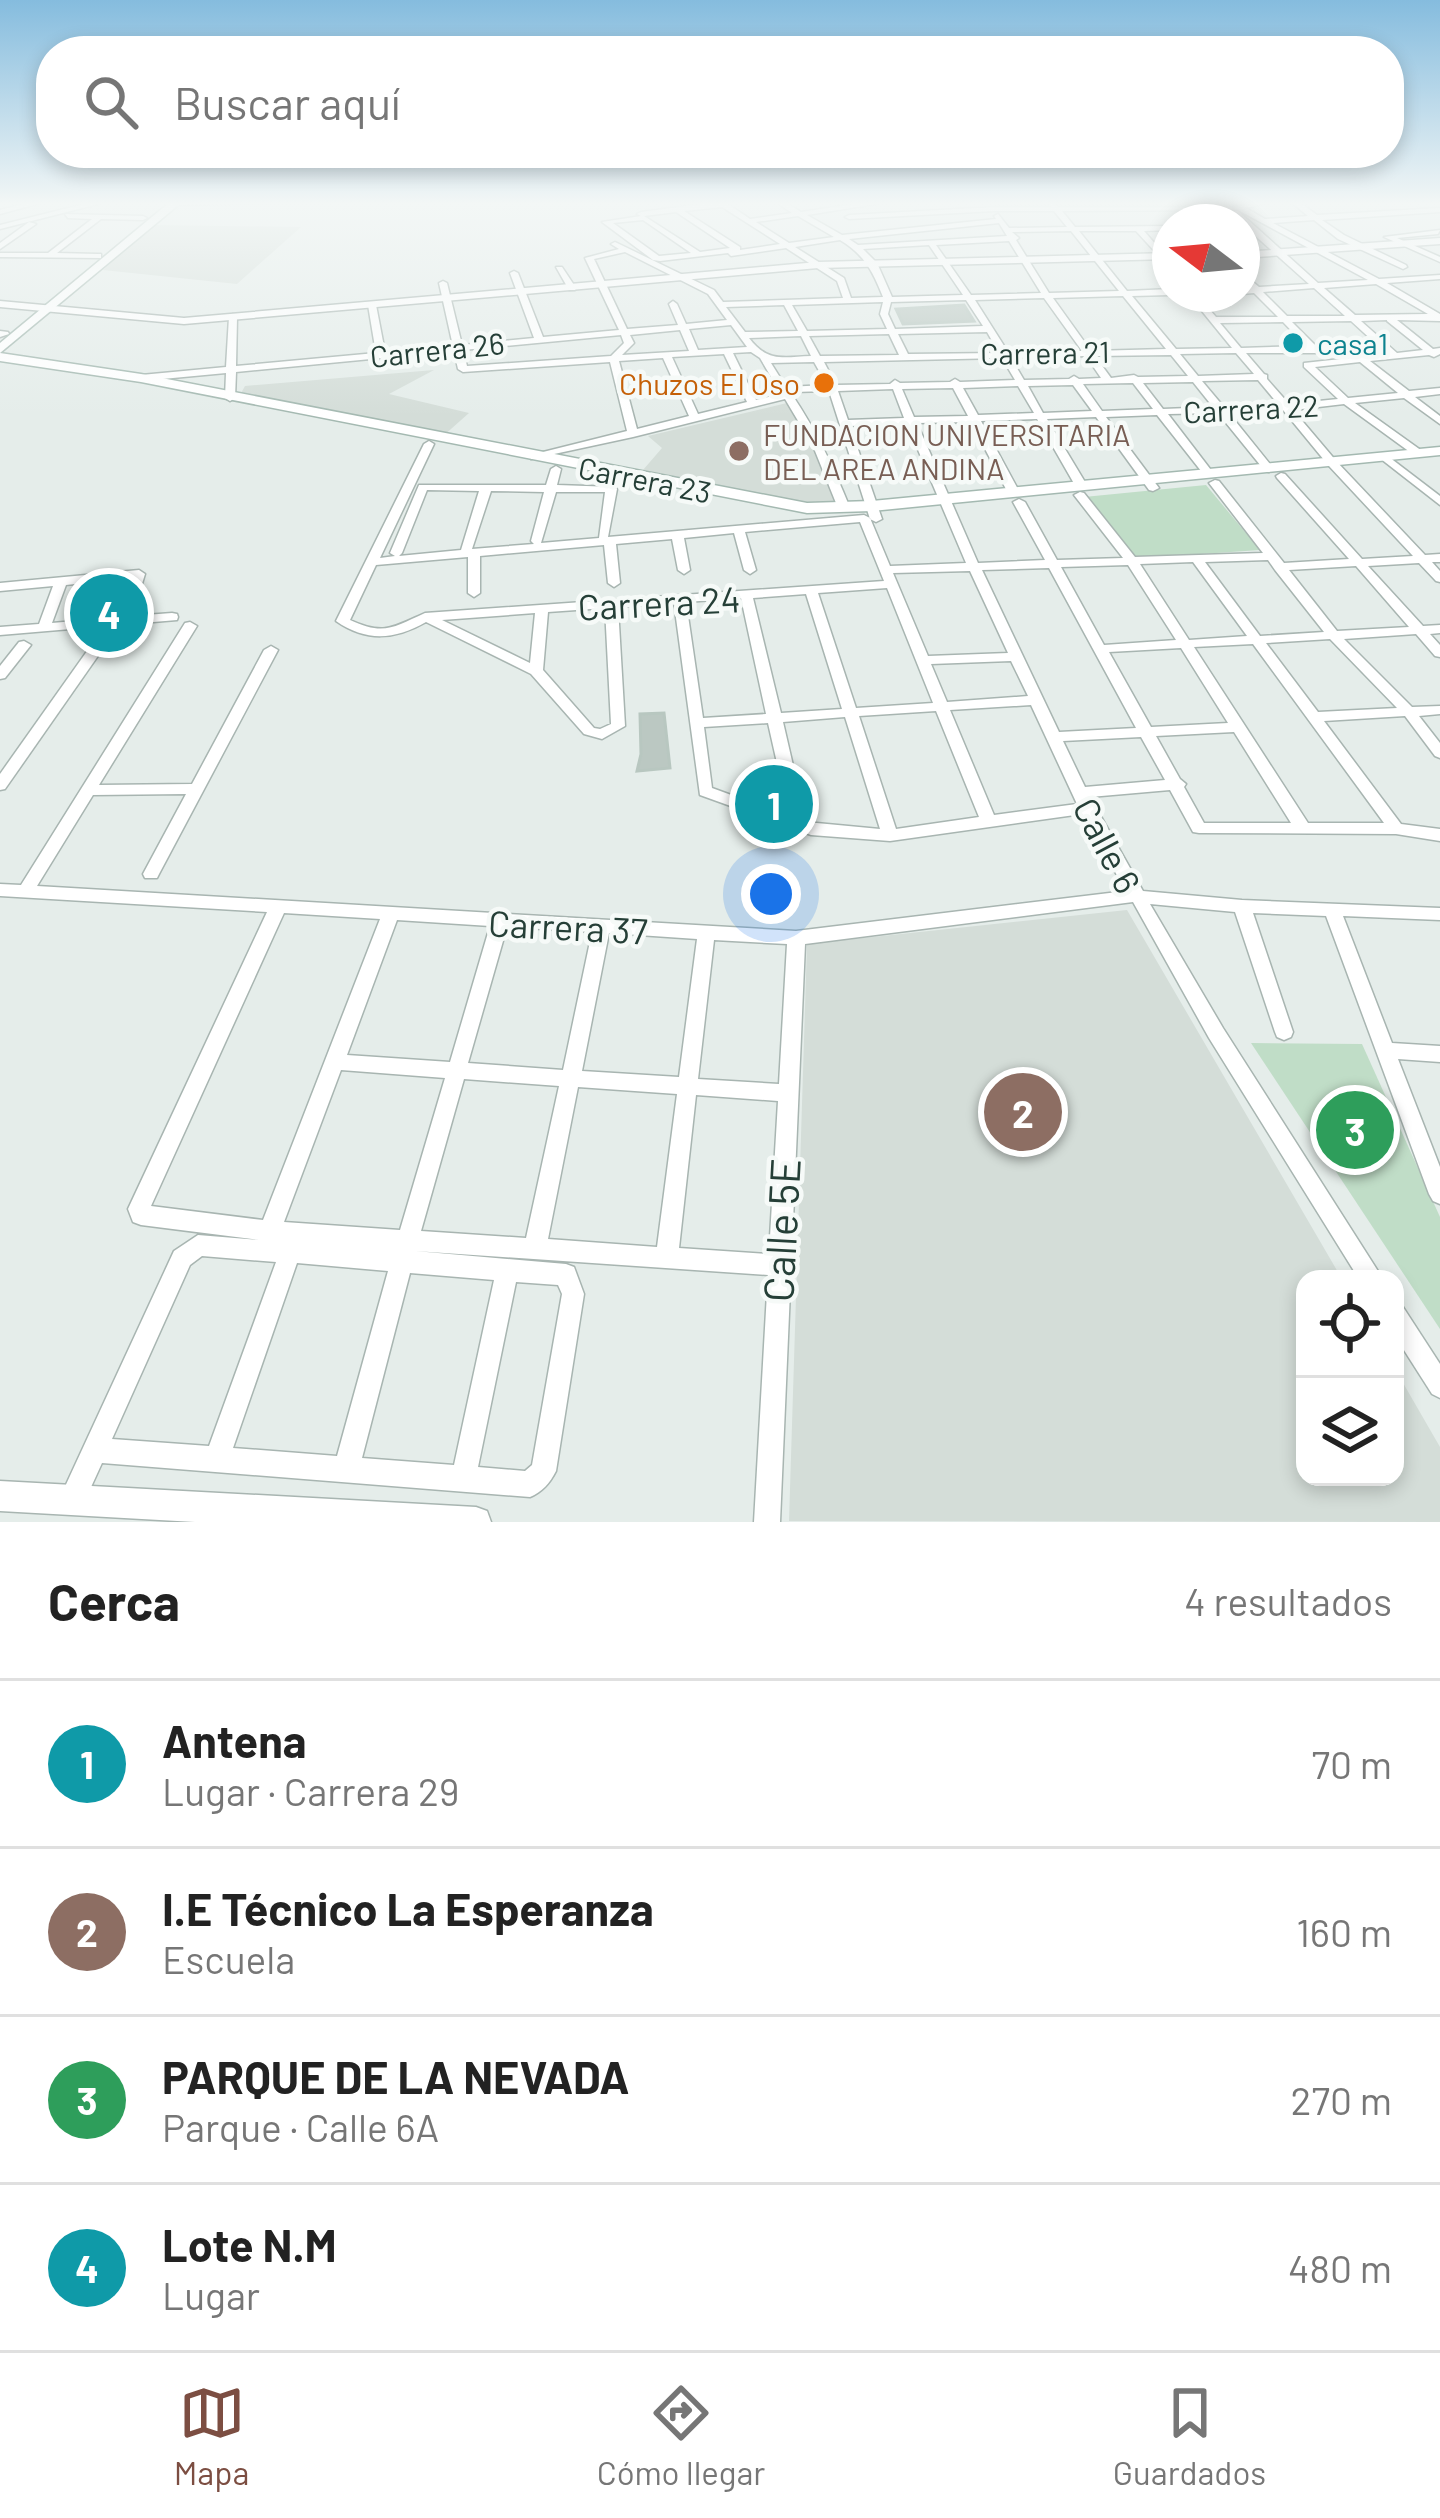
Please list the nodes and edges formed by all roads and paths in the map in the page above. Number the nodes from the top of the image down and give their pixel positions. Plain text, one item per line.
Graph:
1 (80, 273) edge
2 (87, 273) edge
3 (514, 273) dead end
4 (563, 273) edge
5 (598, 273) edge
6 (669, 273) edge
7 (724, 273) edge
8 (830, 273) edge
9 (877, 273) edge
10 (951, 273) edge
11 (1032, 273) edge
12 (1109, 273) edge
13 (1301, 273) edge
14 (1360, 273) edge
15 (677, 277) junction
16 (1440, 277) edge
17 (1381, 280) junction
18 (443, 283) dead end
19 (604, 285) junction
20 (572, 288) junction
21 (1319, 289) junction
22 (1260, 291) edge
23 (521, 292) junction
24 (1123, 292) junction
25 (1152, 292) edge
26 (1045, 293) junction
27 (965, 295) junction
28 (1260, 295) edge
29 (446, 298) junction
30 (888, 298) junction
31 (847, 299) junction
32 (786, 301) junction
33 (1440, 303) edge
34 (0, 304) edge
35 (372, 304) junction
36 (673, 304) dead end
37 (724, 304) junction
38 (1420, 305) junction
39 (42, 308) junction
40 (1208, 312) edge
41 (233, 317) junction
42 (1439, 317) edge
43 (1390, 319) junction
44 (1215, 320) junction
45 (1285, 320) junction
46 (1352, 320) junction
47 (734, 322) junction
48 (682, 326) junction
49 (989, 329) junction
50 (624, 330) junction
51 (890, 332) junction
52 (804, 334) junction
53 (746, 335) junction
54 (539, 338) junction
55 (314, 346) dead end
56 (1, 347) edge
57 (457, 347) junction
58 (753, 349) junction
59 (1088, 350) junction
60 (1170, 350) junction
61 (1240, 350) junction
62 (1314, 350) junction
63 (727, 351) junction
64 (695, 352) junction
65 (1006, 353) junction
66 (383, 354) junction
67 (1437, 354) edge
68 (666, 355) junction
69 (1394, 355) junction
70 (904, 356) junction
71 (614, 358) junction
72 (820, 358) junction
73 (1360, 358) junction
74 (771, 359) junction
75 (1326, 362) junction
76 (315, 364) junction
77 (230, 368) junction
78 (387, 368) dead end
79 (1192, 377) junction
80 (1264, 377) junction
81 (141, 378) junction
82 (1106, 378) junction
83 (1134, 378) junction
84 (1075, 379) junction
85 (1017, 380) junction
86 (955, 382) junction
87 (896, 383) junction
88 (832, 386) junction
89 (1440, 391) edge
90 (1405, 393) junction
91 (788, 394) junction
92 (230, 398) junction
93 (1347, 402) junction
94 (754, 404) junction
95 (1289, 406) junction
96 (1219, 410) junction
97 (1160, 413) junction
98 (1099, 414) junction
99 (1039, 416) junction
100 (695, 418) junction
101 (976, 419) junction
102 (914, 421) junction
103 (1440, 421) edge
104 (845, 423) junction
105 (633, 434) junction
106 (429, 444) junction
107 (1440, 451) edge
108 (1418, 453) junction
109 (535, 457) junction
110 (1389, 460) junction
111 (1440, 460) edge
112 (1337, 467) junction
113 (556, 469) junction
114 (597, 473) junction
115 (1275, 473) junction
116 (1212, 478) junction
117 (1150, 484) junction
118 (486, 488) junction
119 (551, 488) junction
120 (1081, 491) junction
121 (1016, 497) junction
122 (1440, 502) edge
123 (945, 504) junction
124 (844, 508) junction
125 (870, 513) junction
126 (796, 520) junction
127 (739, 530) junction
128 (678, 537) junction
129 (606, 540) junction
130 (537, 541) dead end
131 (470, 551) junction
132 (396, 554) dead end
133 (1440, 558) edge
134 (1197, 560) junction
135 (1423, 560) junction
136 (1132, 561) junction
137 (1274, 561) junction
138 (372, 562) junction
139 (1360, 562) junction
140 (1052, 564) junction
141 (974, 567) junction
142 (684, 570) dead end
143 (750, 570) dead end
144 (891, 574) junction
145 (1440, 578) edge
146 (61, 581) junction
147 (614, 583) dead end
148 (0, 587) edge
149 (474, 592) dead end
150 (812, 592) junction
151 (747, 597) junction
152 (680, 602) junction
153 (611, 604) junction
154 (542, 609) junction
155 (425, 616) junction
156 (172, 617) dead end
157 (124, 621) junction
158 (190, 626) dead end
159 (44, 628) junction
160 (1440, 629) edge
161 (1421, 631) junction
162 (0, 632) edge
163 (107, 633) dead end
164 (1334, 635) junction
165 (1255, 640) junction
166 (1185, 643) junction
167 (24, 645) dead end
168 (1099, 649) junction
169 (271, 650) dead end
170 (1440, 653) edge
171 (1016, 657) junction
172 (923, 661) junction
173 (536, 671) junction
174 (0, 675) edge
175 (1036, 700) junction
176 (940, 703) junction
177 (1440, 710) edge
178 (1408, 711) junction
179 (850, 713) junction
180 (1314, 717) junction
181 (774, 718) junction
182 (699, 723) junction
183 (1238, 727) junction
184 (1145, 732) junction
185 (1053, 737) junction
186 (1440, 753) edge
187 (1178, 784) junction
188 (0, 785) edge
189 (194, 789) junction
190 (88, 790) junction
191 (1083, 801) junction
192 (988, 819) junction
193 (799, 826) junction
194 (1396, 829) junction
195 (1304, 830) junction
196 (1440, 835) edge
197 (890, 836) junction
198 (151, 874) dead end
199 (0, 890) edge
200 (25, 892) junction
201 (1135, 896) junction
202 (1242, 906) junction
203 (278, 907) junction
204 (1332, 909) junction
205 (390, 916) junction
206 (1439, 917) edge
207 (500, 922) junction
208 (602, 927) junction
209 (706, 934) junction
210 (796, 938) junction
211 (1284, 1032) dead end
212 (1385, 1050) junction
213 (1440, 1054) edge
214 (335, 1062) junction
215 (457, 1070) junction
216 (571, 1078) junction
217 (687, 1086) junction
218 (787, 1093) junction
219 (1430, 1143) edge
220 (1440, 1193) edge
221 (270, 1231) junction
222 (535, 1247) junction
223 (291, 1250) junction
224 (405, 1253) junction
225 (667, 1257) junction
226 (778, 1265) junction
227 (1366, 1270) edge
228 (507, 1271) junction
229 (1404, 1329) edge
230 (1440, 1387) edge
231 (97, 1450) junction
232 (218, 1460) junction
233 (346, 1471) junction
234 (463, 1480) junction
235 (0, 1496) edge
236 (72, 1500) junction
237 (229, 1515) edge
238 (311, 1518) edge
239 (476, 1522) edge
240 (767, 1522) edge

1 - 39 main road
2 - 39 main road
3 - 23 street
4 - 20 street
5 - 19 street
6 - 15 street
7 - 15 street
8 - 31 street
9 - 30 street
10 - 27 street
11 - 26 street
12 - 24 street
13 - 21 street
14 - 17 street
15 - 19 street
15 - 37 street
16 - 17 street
17 - 21 street
17 - 38 street
18 - 29 street
19 - 20 street
19 - 50 street
20 - 23 street
21 - 22 street
21 - 46 street
23 - 29 street
23 - 54 street
24 - 25 street
24 - 26 street
24 - 60 street
26 - 27 street
26 - 59 street
27 - 30 street
27 - 49 street
28 - 45 street
29 - 35 street
29 - 57 street
30 - 31 street
30 - 51 street
31 - 32 street
32 - 37 street
32 - 52 street
33 - 38 street
34 - 39 street
35 - 41 street
35 - 66 street
36 - 48 street
37 - 47 street
38 - 42 street
39 - 41 street
39 - 56 main road
40 - 44 street
41 - 77 street
42 - 43 street
43 - 46 street
43 - 67 street
44 - 45 street
44 - 61 street
45 - 46 street
45 - 62 street
46 - 69 street
47 - 48 street, Carrera 26
47 - 53 street
48 - 50 street, Carrera 26
48 - 64 street
49 - 51 street
49 - 65 street
50 - 54 street, Carrera 26
50 - 71 street
51 - 52 street
51 - 70 street
52 - 53 street
52 - 72 street
53 - 58 street
54 - 57 street, Carrera 26
55 - 76 street
56 - 81 main road, Carrera 23
56 - 106 main road, Carrera 23
57 - 66 street, Carrera 26
57 - 71 street
58 - 63 street
58 - 74 street
59 - 60 street, Carrera 21
59 - 65 street, Carrera 21
59 - 82 street
60 - 61 street, Carrera 21
60 - 79 street
61 - 62 street, Carrera 21
61 - 80 street
62 - 75 street
63 - 64 street
63 - 94 street
64 - 68 street
65 - 70 street, Carrera 21
65 - 85 street
66 - 76 street, Carrera 26
66 - 78 street
67 - 69 street
68 - 71 street
68 - 100 street
69 - 73 street
70 - 72 street, Carrera 21
71 - 105 street
72 - 74 street, Carrera 21
72 - 88 street
73 - 75 street
73 - 90 street
74 - 91 street
75 - 93 street
76 - 77 street, Carrera 26
77 - 81 street, Carrera 26
77 - 92 street
79 - 80 street
79 - 83 street
79 - 96 street
80 - 95 street
81 - 92 main road, Carrera 23
82 - 83 street
82 - 84 street
83 - 97 street
84 - 85 street
84 - 98 street
85 - 86 street
85 - 99 street
86 - 87 street
86 - 101 street
87 - 88 street
87 - 102 street, Calle 6
88 - 91 street
88 - 104 street
89 - 90 street, Carrera 22
90 - 93 street, Carrera 22
90 - 103 street
91 - 94 street
91 - 124 street
92 - 109 main road, Carrera 23
93 - 95 street, Carrera 22
93 - 108 street
94 - 100 street
95 - 96 street, Carrera 22
95 - 112 street
96 - 97 street, Carrera 22
96 - 115 street
97 - 98 street, Carrera 22
97 - 116 street
98 - 99 street, Carrera 22
98 - 117 street
99 - 101 street, Carrera 22
99 - 120 street
100 - 105 street
101 - 102 street, Carrera 22
101 - 121 street
102 - 104 street, Carrera 22
102 - 123 street, Calle 6
104 - 125 street
105 - 109 street
106 - 113 main road, Carrera 23
106 - 138 street
107 - 108 main road, Carrera 23
108 - 110 main road, Carrera 23
109 - 114 main road, Carrera 23
110 - 111 main road, Carrera 23
110 - 112 main road, Carrera 23
110 - 122 street
112 - 115 main road, Carrera 23
112 - 135 street
113 - 114 main road, Carrera 23
113 - 119 street
114 - 124 main road, Carrera 23
114 - 126 main road, Carrera 23
115 - 116 main road, Carrera 23
115 - 139 street
116 - 117 main road, Carrera 23
116 - 137 street
117 - 120 main road, Carrera 23
118 - 119 street
118 - 131 street
118 - 132 street
119 - 129 street
119 - 130 street
120 - 121 main road, Carrera 23
120 - 136 street
121 - 123 main road, Carrera 23
121 - 140 street
123 - 125 main road, Carrera 23
123 - 141 street, Calle 6
124 - 125 main road, Carrera 23
125 - 126 main road, Carrera 23
125 - 144 street
126 - 127 street
127 - 128 street
127 - 143 street
128 - 129 street
128 - 142 street
129 - 131 street
129 - 147 street
131 - 138 street
131 - 149 street
133 - 135 street, Carrera 24
134 - 136 street, Carrera 24
134 - 137 street, Carrera 24
134 - 165 street
135 - 139 street, Carrera 24
135 - 145 street
136 - 140 street, Carrera 24
136 - 166 street
137 - 139 street, Carrera 24
137 - 164 street
138 - 155 street, Carrera 24
139 - 161 street
140 - 141 street, Carrera 24
140 - 168 street
141 - 144 street, Carrera 24
141 - 171 street, Calle 6
144 - 150 street, Carrera 24
144 - 172 street
146 - 148 street
146 - 157 street
146 - 159 street
150 - 151 street, Carrera 24
150 - 179 street
151 - 152 street, Carrera 24
151 - 181 street
152 - 153 street, Carrera 24
152 - 182 street
153 - 154 street, Carrera 24
153 - 173 street
154 - 155 street, Carrera 24
154 - 173 street
155 - 173 street
156 - 157 street
157 - 159 street
158 - 190 street
159 - 162 street
160 - 161 street
161 - 164 street
161 - 170 street
163 - 188 street
164 - 165 street
164 - 178 street
165 - 166 street
165 - 180 street
166 - 168 street
166 - 183 street
167 - 174 street
168 - 184 street
169 - 189 street
171 - 172 street
171 - 175 street, Calle 6
172 - 176 street
175 - 176 street
175 - 185 street, Calle 6
176 - 179 street
176 - 192 street
177 - 178 street
178 - 180 street
178 - 186 street
179 - 181 street
179 - 197 street
180 - 194 street
181 - 182 street
181 - 193 street
182 - 193 street
183 - 184 street
183 - 195 street
184 - 185 street
184 - 187 street
185 - 191 street, Calle 6
187 - 191 street
187 - 195 street
189 - 190 street
189 - 198 street
190 - 200 street
191 - 192 street
191 - 201 street, Calle 6
192 - 197 street
193 - 197 street
194 - 195 street
194 - 196 street
199 - 200 street, Carrera 37
200 - 203 street, Carrera 37
201 - 202 street, Carrera 37
201 - 210 street, Carrera 37
201 - 227 street, Calle 6
202 - 204 street, Carrera 37
202 - 211 street
203 - 205 street, Carrera 37
203 - 221 street
204 - 206 street, Carrera 37
204 - 212 street
205 - 207 street, Carrera 37
205 - 214 street
207 - 208 street, Carrera 37
207 - 215 street
208 - 209 street, Carrera 37
208 - 216 street
209 - 210 street, Carrera 37
209 - 217 street
210 - 218 street, Calle 5E
212 - 213 street
212 - 219 street
214 - 215 street
214 - 221 street
215 - 216 street
215 - 224 street
216 - 217 street
216 - 222 street
217 - 218 street
217 - 225 street
218 - 226 street, Calle 5E
219 - 220 street
221 - 224 street
222 - 224 street
222 - 225 street
223 - 224 street
223 - 231 street
223 - 232 street
224 - 228 street
224 - 233 street
225 - 226 street
226 - 240 street, Calle 5E
228 - 234 street
228 - 234 street
229 - 230 street
231 - 232 street
231 - 236 street
232 - 233 street
233 - 234 street
235 - 236 street
236 - 237 street
237 - 238 street
238 - 239 street

